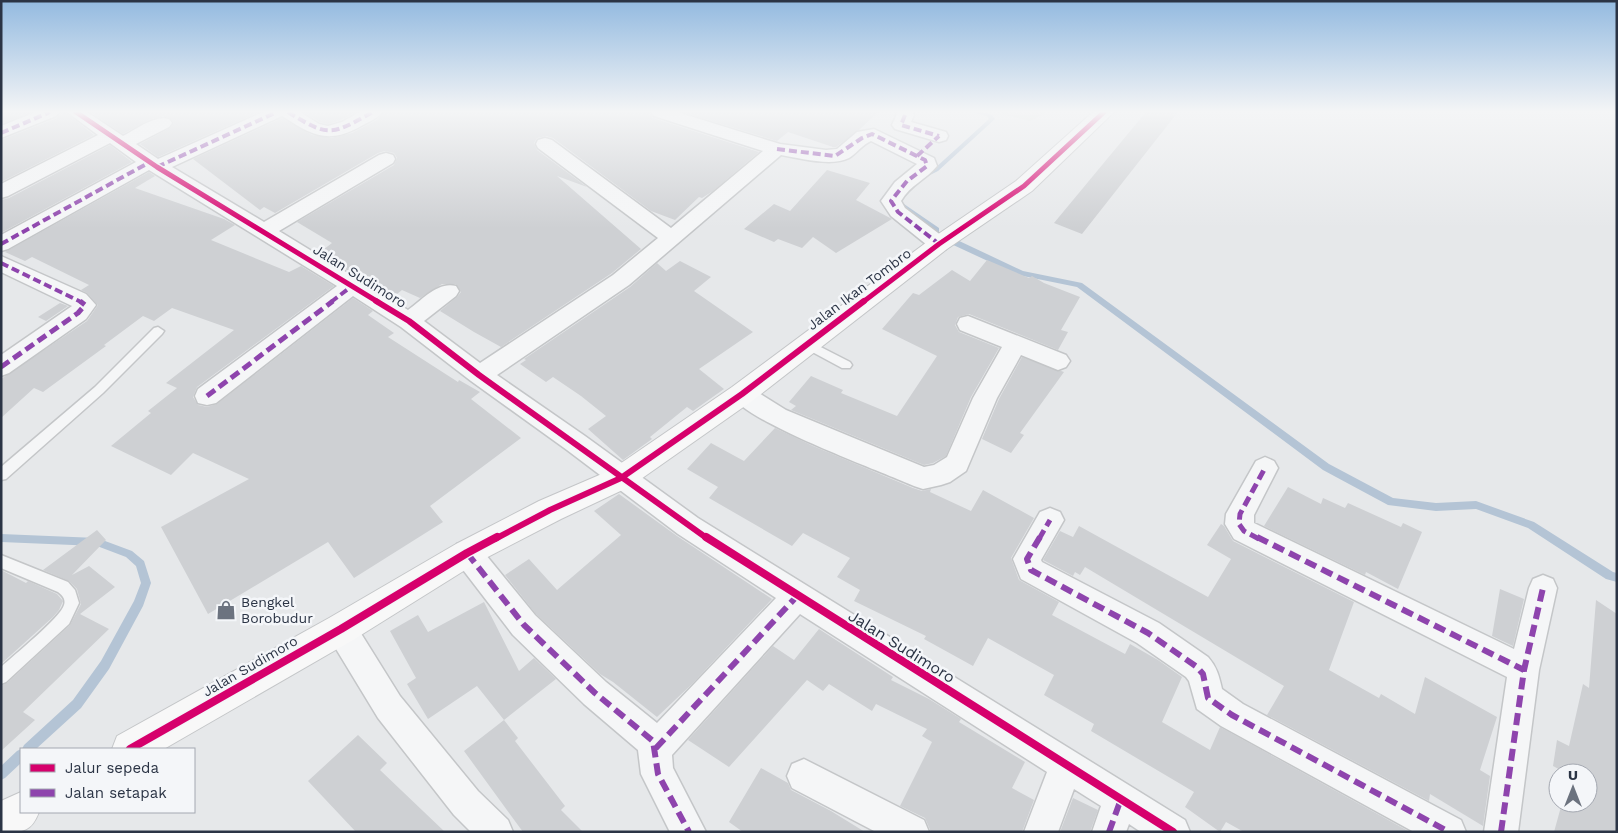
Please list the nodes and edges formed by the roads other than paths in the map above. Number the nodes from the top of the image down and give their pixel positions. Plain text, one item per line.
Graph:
1 (92, 151) edge
2 (134, 151) edge
3 (187, 151) edge
4 (554, 151) edge
5 (775, 151) edge
6 (793, 151) edge
7 (846, 151) edge
8 (907, 151) edge
9 (923, 151) edge
10 (1062, 151) edge
11 (917, 156) junction
12 (386, 159) dead end
13 (154, 165) junction
14 (1, 192) edge
15 (264, 231) junction
16 (671, 238) junction
17 (1, 244) edge
18 (940, 244) junction
19 (1, 263) edge
20 (352, 286) junction
21 (448, 291) dead end
22 (409, 321) junction
23 (968, 324) dead end
24 (158, 331) dead end
25 (807, 344) junction
26 (1015, 344) junction
27 (1058, 361) dead end
28 (846, 364) dead end
29 (1, 366) edge
30 (479, 375) junction
31 (742, 394) junction
32 (207, 396) dead end
33 (1265, 468) dead end
34 (1, 475) edge
35 (621, 478) junction
36 (1050, 520) dead end
37 (467, 553) junction
38 (1, 562) edge
39 (1543, 588) dead end
40 (797, 596) junction
41 (341, 628) junction
42 (1524, 670) junction
43 (1, 677) edge
44 (132, 748) edge
45 (656, 748) junction
46 (1066, 765) junction
47 (804, 776) dead end
48 (1121, 799) junction
49 (20, 812) edge
50 (1, 822) edge
51 (496, 832) edge
52 (689, 832) edge
53 (912, 832) edge
54 (1041, 832) edge
55 (1110, 832) edge
56 (1173, 832) edge
57 (1449, 832) edge
58 (1501, 832) edge

1 - 14 street
2 - 13 street, Jalan Sudimoro
3 - 13 street
4 - 16 street
5 - 16 street
6 - 7 street
8 - 11 street
9 - 11 street
10 - 18 street, Jalan Ikan Tombro
11 - 18 street
12 - 15 street
13 - 15 street, Jalan Sudimoro
13 - 17 street
15 - 20 street, Jalan Sudimoro
16 - 30 street
18 - 25 street, Jalan Ikan Tombro
19 - 29 street
20 - 22 street, Jalan Sudimoro
20 - 32 street
21 - 22 street
22 - 30 street, Jalan Sudimoro
23 - 26 street
24 - 34 lane
25 - 28 lane
25 - 31 street, Jalan Ikan Tombro
26 - 27 street
26 - 31 street
30 - 35 street, Jalan Sudimoro
31 - 35 street, Jalan Ikan Tombro
33 - 42 street
35 - 37 street, Jalan Sudimoro
35 - 40 street, Jalan Sudimoro
36 - 57 street
37 - 41 street, Jalan Sudimoro
37 - 45 street
38 - 43 lane
39 - 42 street
40 - 45 street
40 - 46 street, Jalan Sudimoro
41 - 44 street, Jalan Sudimoro
41 - 51 street
42 - 58 street
45 - 52 street
46 - 48 street, Jalan Sudimoro
46 - 54 street
47 - 53 street
48 - 55 street
48 - 56 street, Jalan Sudimoro
49 - 50 street

